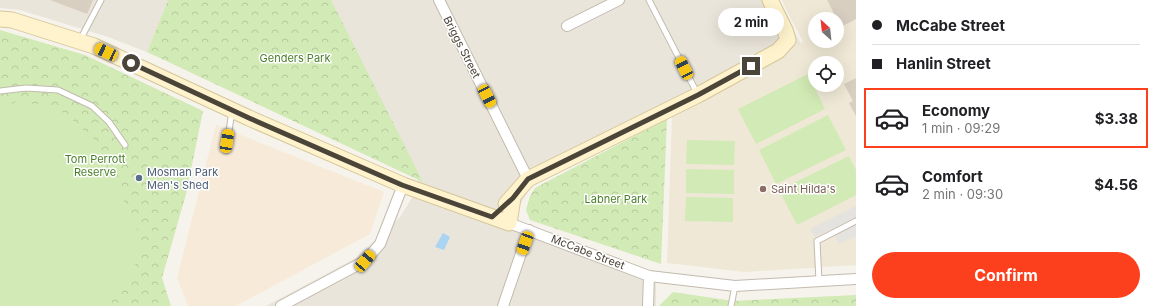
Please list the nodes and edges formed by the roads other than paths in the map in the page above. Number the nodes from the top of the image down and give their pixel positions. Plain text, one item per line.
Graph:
1 (101, 0) edge
2 (438, 0) edge
3 (619, 0) edge
4 (649, 0) edge
5 (770, 0) edge
6 (0, 19) edge
7 (567, 26) dead end
8 (80, 42) junction
9 (0, 90) edge
10 (698, 95) junction
11 (232, 110) junction
12 (125, 145) dead end
13 (226, 151) dead end
14 (528, 179) junction
15 (402, 185) junction
16 (513, 198) junction
17 (492, 217) junction
18 (856, 221) edge
19 (509, 223) junction
20 (530, 230) junction
21 (649, 276) junction
22 (856, 279) edge
23 (819, 281) junction
24 (735, 286) junction
25 (281, 306) edge
26 (502, 306) edge
27 (648, 306) edge
28 (731, 306) edge

1 - 8 lane
2 - 14 street, Briggs Street
3 - 7 street
4 - 10 lane
5 - 10 street
6 - 8 street, McCabe Street
8 - 11 street, McCabe Street
9 - 12 lane
10 - 14 street
11 - 13 lane
11 - 15 street, McCabe Street
14 - 16 street
15 - 17 street, McCabe Street
15 - 25 street
16 - 17 street
16 - 19 street
17 - 19 street, McCabe Street
18 - 23 lane
19 - 20 street, McCabe Street
20 - 21 street, McCabe Street
20 - 26 street
21 - 24 street, McCabe Street
21 - 27 street
22 - 23 street, McCabe Street
23 - 24 street, McCabe Street
24 - 28 lane

